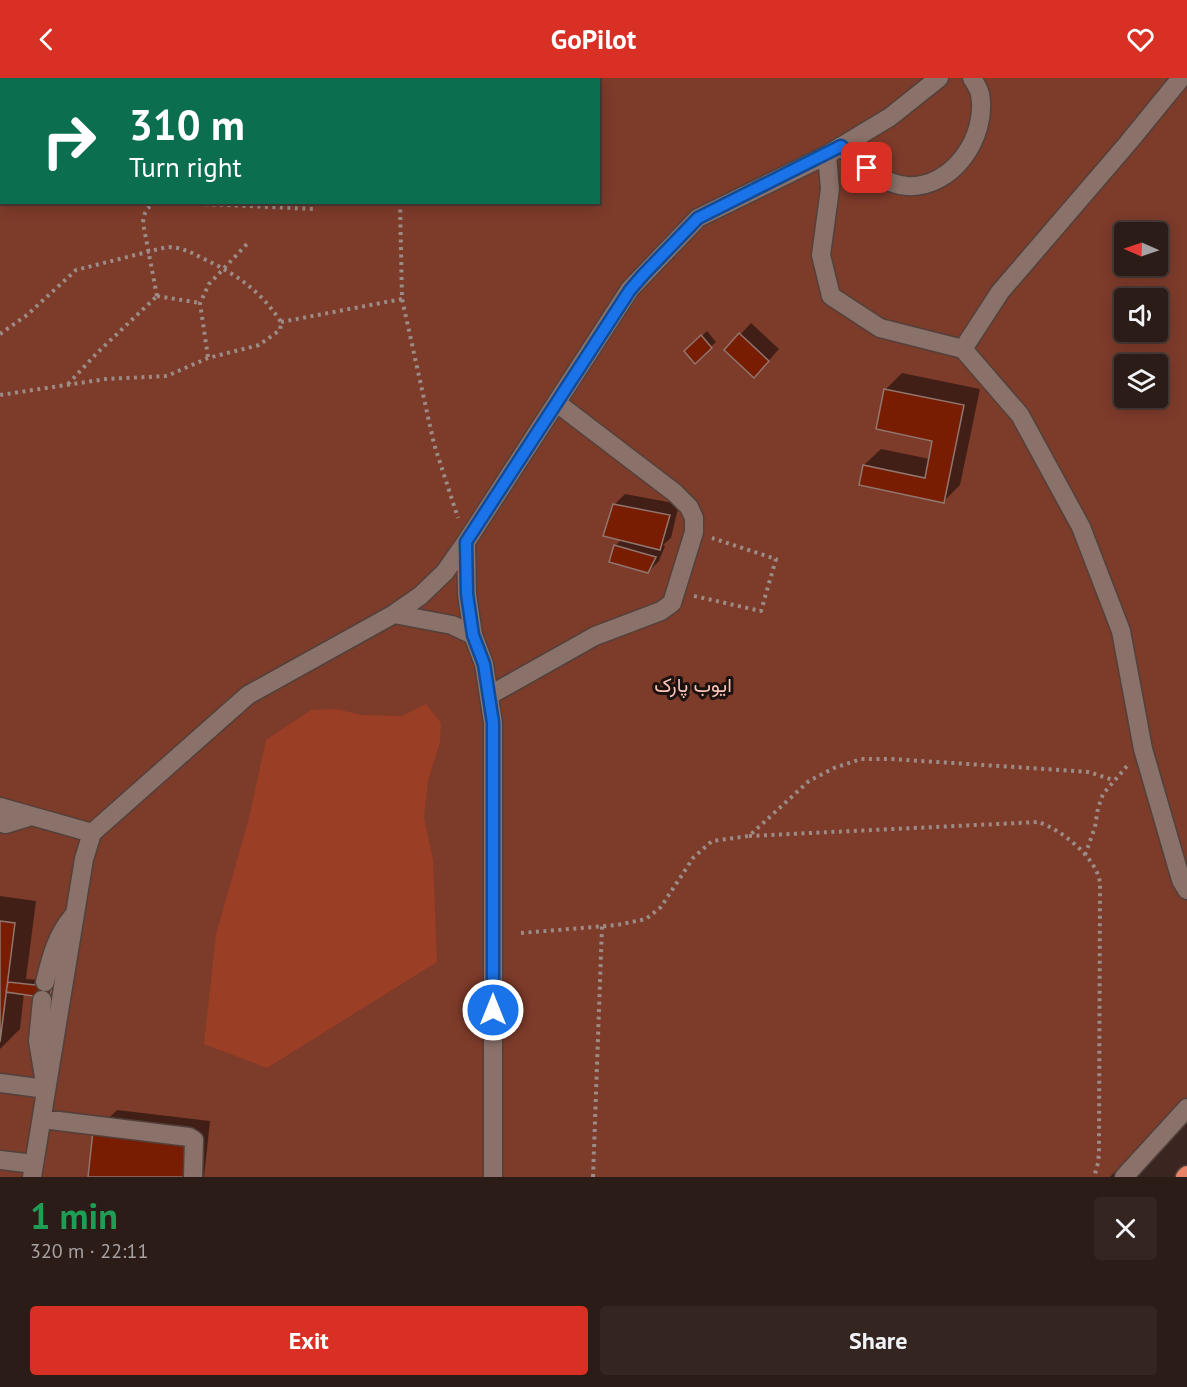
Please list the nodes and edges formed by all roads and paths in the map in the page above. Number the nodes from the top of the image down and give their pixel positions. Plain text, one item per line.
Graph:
1 (939, 78) edge
2 (972, 78) edge
3 (1180, 78) edge
4 (834, 150) junction
5 (153, 204) edge
6 (204, 204) edge
7 (400, 204) edge
8 (314, 209) dead end
9 (247, 244) dead end
10 (147, 251) junction
11 (223, 268) junction
12 (157, 296) junction
13 (402, 299) junction
14 (200, 303) junction
15 (281, 322) junction
16 (0, 334) edge
17 (963, 349) junction
18 (208, 358) junction
19 (69, 384) junction
20 (0, 395) edge
21 (557, 403) junction
22 (694, 532) junction
23 (466, 542) junction
24 (676, 592) junction
25 (394, 614) junction
26 (473, 635) junction
27 (490, 695) junction
28 (1143, 749) junction
29 (1113, 780) junction
30 (0, 807) edge
31 (32, 816) junction
32 (0, 823) edge
33 (92, 833) junction
34 (749, 836) junction
35 (1084, 855) junction
36 (1187, 890) edge
37 (76, 914) junction
38 (602, 926) junction
39 (521, 933) dead end
40 (0, 1083) edge
41 (46, 1089) junction
42 (1187, 1108) edge
43 (42, 1119) junction
44 (0, 1160) edge
45 (33, 1171) edge
46 (193, 1177) edge
47 (493, 1177) edge
48 (593, 1177) edge
49 (1094, 1177) edge
50 (1124, 1177) edge

1 - 4 street
2 - 4 street
3 - 17 street
4 - 17 street
4 - 21 street
5 - 10 path
6 - 8 path
7 - 13 path
9 - 11 path
10 - 11 path
10 - 12 path
10 - 16 path
11 - 14 path
11 - 15 path
12 - 14 path
12 - 19 path
13 - 15 path
13 - 23 path
14 - 18 path
15 - 18 path
17 - 28 street
18 - 19 path
19 - 20 path
21 - 22 street
21 - 23 street
22 - 24 street
22 - 24 path
23 - 25 street
23 - 26 street
24 - 27 street
25 - 26 street
25 - 33 street
26 - 27 street
27 - 47 street
28 - 29 path
28 - 36 street
29 - 34 path
29 - 35 path
30 - 31 street
31 - 32 street
31 - 33 street
33 - 37 street
34 - 35 path
34 - 38 path
35 - 49 path
37 - 41 street
37 - 41 street
38 - 39 path
38 - 48 path
40 - 41 street
41 - 43 street
42 - 50 street
43 - 45 street
43 - 46 street
44 - 45 street

